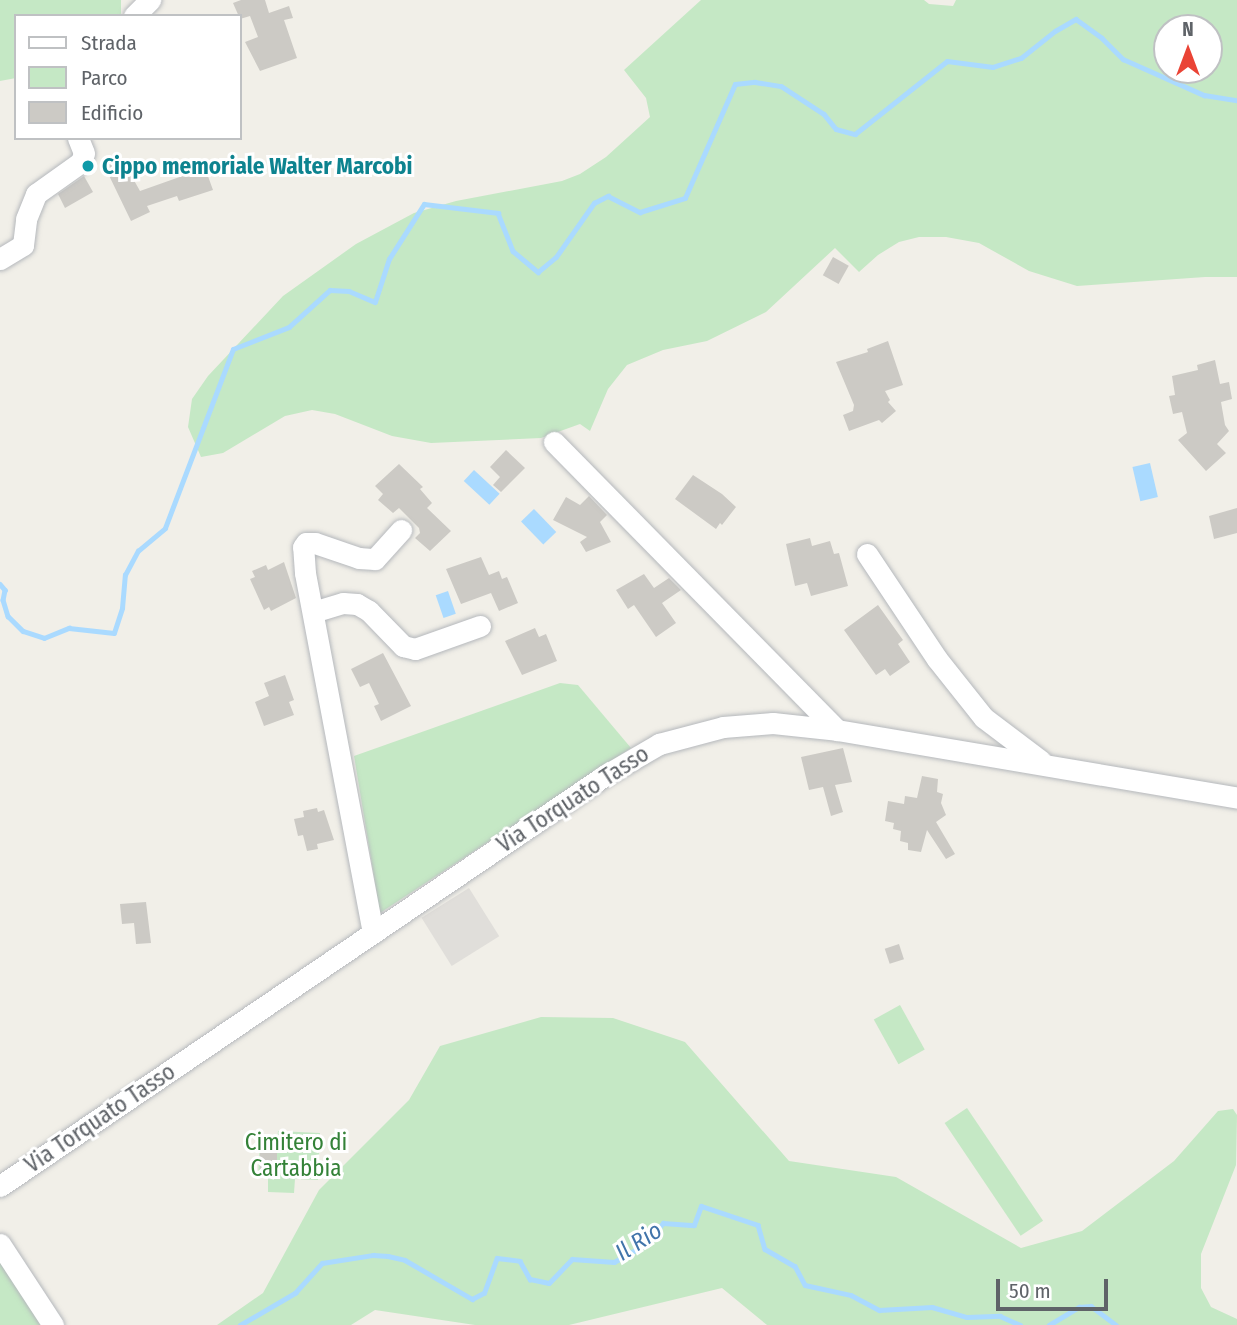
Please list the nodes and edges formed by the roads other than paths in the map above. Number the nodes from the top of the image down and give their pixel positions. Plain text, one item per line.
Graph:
1 (150, 0) edge
2 (136, 14) edge
3 (79, 140) edge
4 (0, 259) edge
5 (554, 442) dead end
6 (401, 530) dead end
7 (867, 554) dead end
8 (313, 612) junction
9 (480, 626) dead end
10 (837, 730) junction
11 (1046, 764) junction
12 (1237, 798) edge
13 (373, 933) junction
14 (0, 1185) edge
15 (0, 1244) edge
16 (53, 1325) edge

1 - 2 street
3 - 4 street
5 - 10 street
6 - 8 street
7 - 11 street, Via Torquato Tasso
8 - 9 street
8 - 13 street
10 - 11 street, Via Torquato Tasso
10 - 13 street, Via Torquato Tasso
11 - 12 street, Via Torquato Tasso
13 - 14 street, Via Torquato Tasso
15 - 16 street

